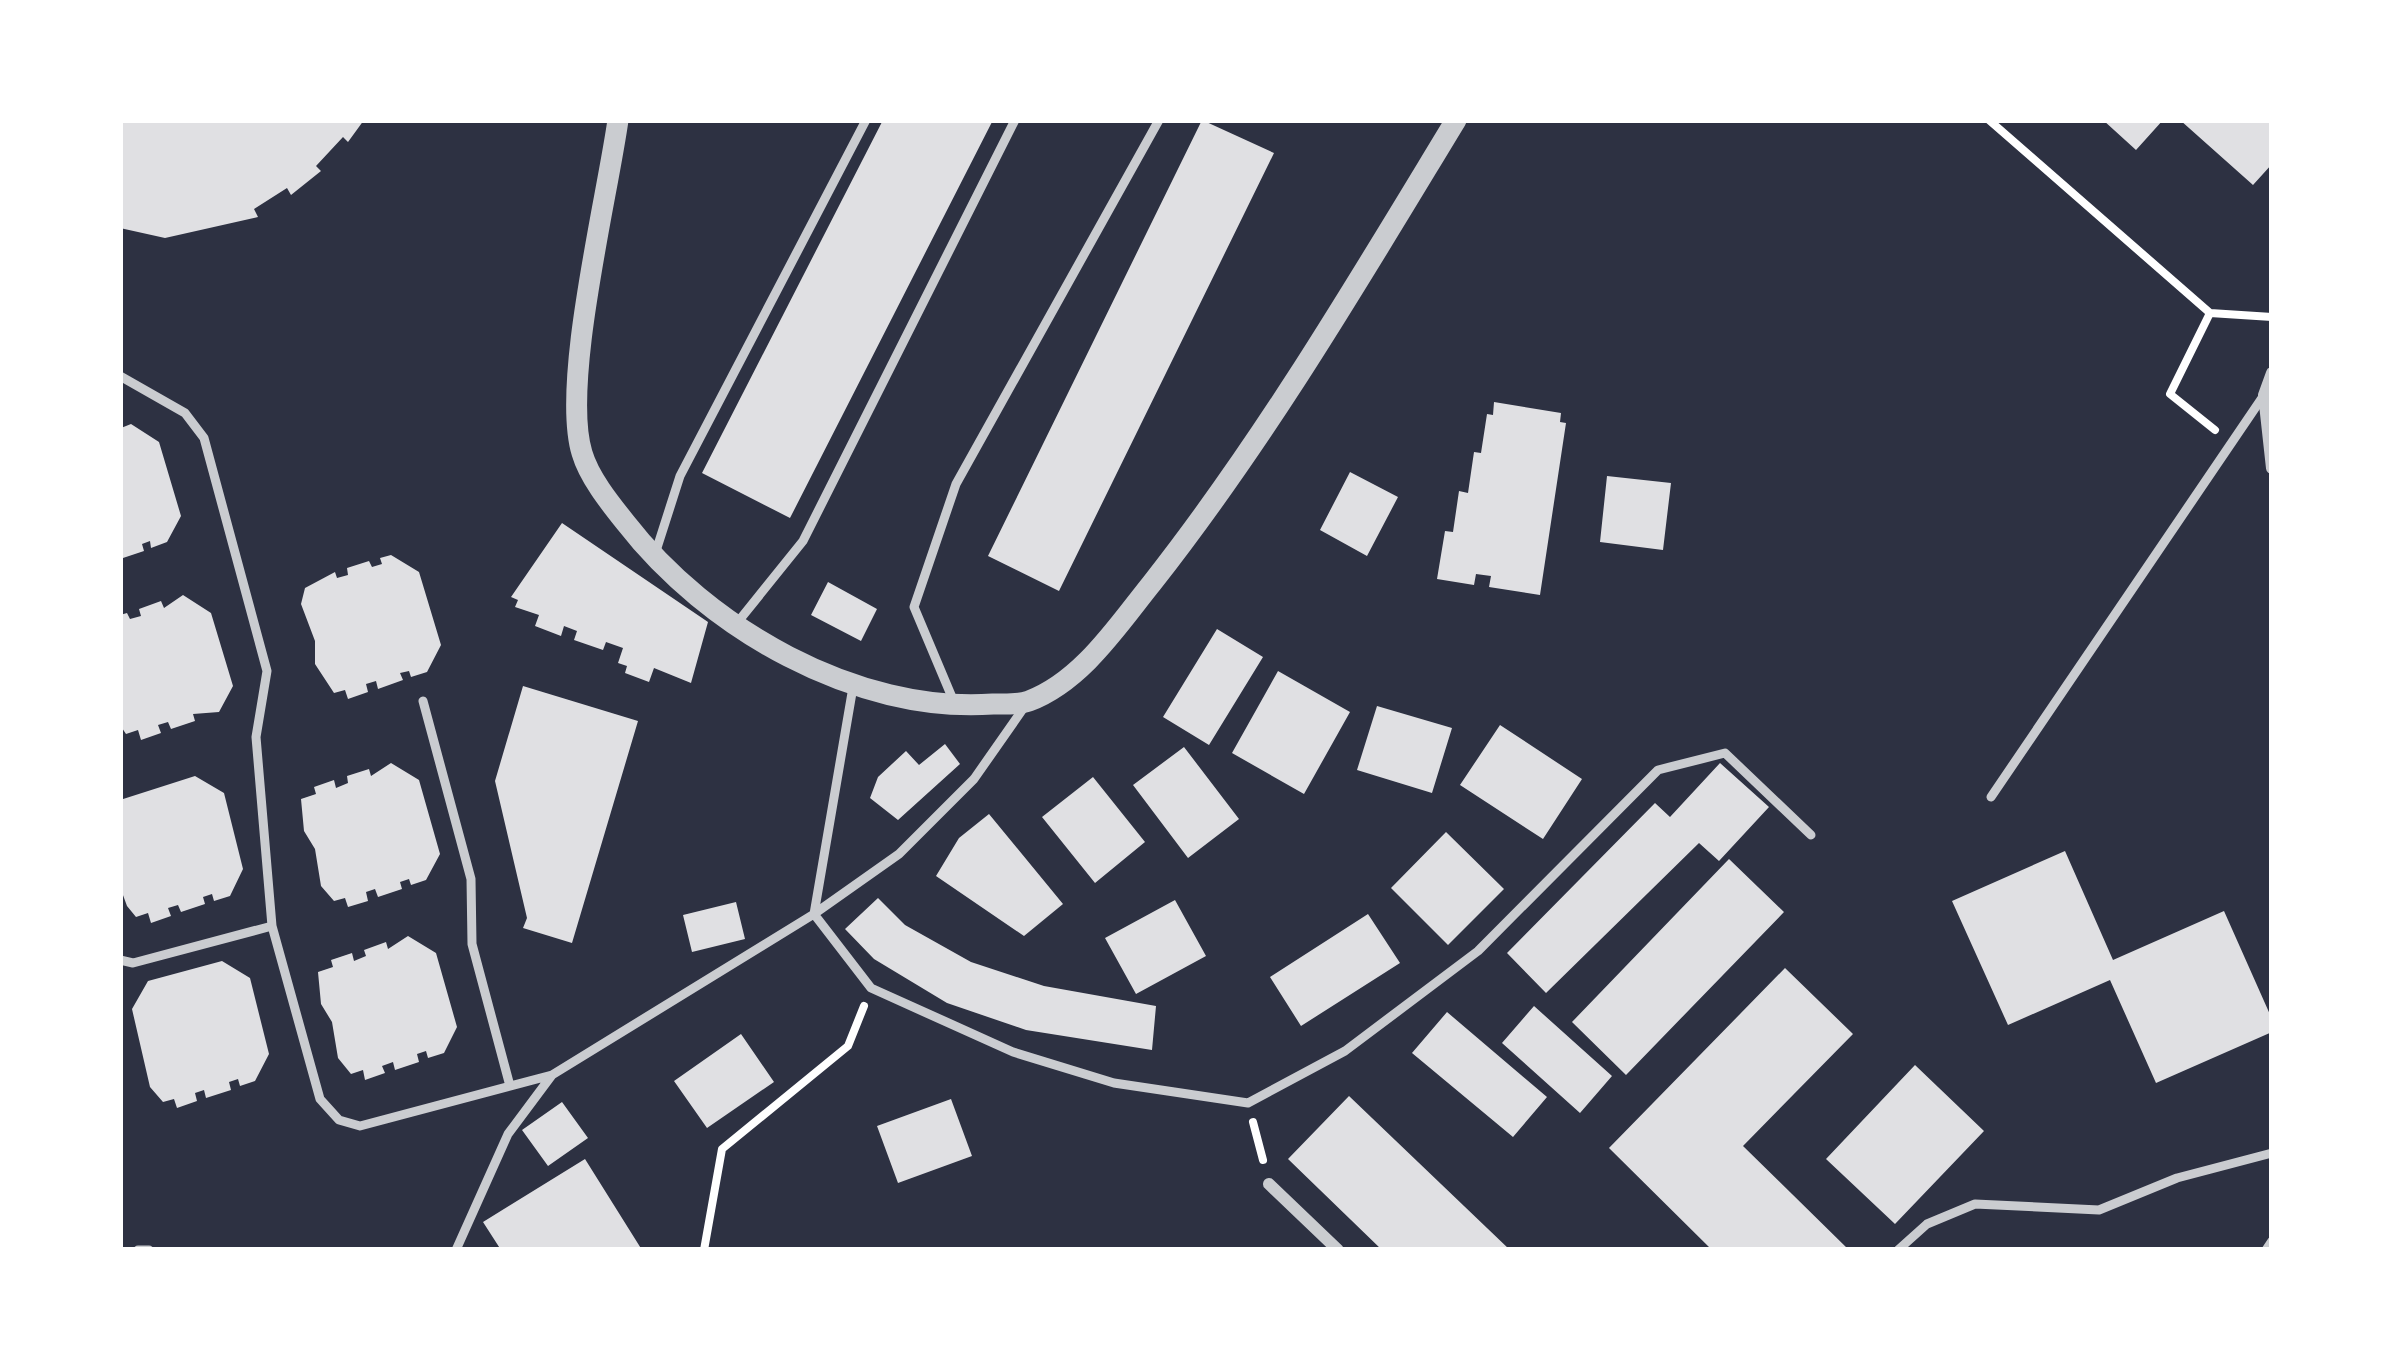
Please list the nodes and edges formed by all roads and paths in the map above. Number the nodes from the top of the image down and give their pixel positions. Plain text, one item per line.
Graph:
1 (617, 120) edge
2 (866, 120) edge
3 (1015, 120) edge
4 (1159, 120) edge
5 (1456, 120) edge
6 (1989, 120) edge
7 (2210, 313) junction
8 (2272, 317) edge
9 (2272, 373) edge
10 (120, 376) edge
11 (2264, 395) junction
12 (2231, 443) junction
13 (2272, 468) edge
14 (654, 560) junction
15 (737, 624) junction
16 (854, 683) junction
17 (423, 701) dead end
18 (1029, 702) junction
19 (956, 707) junction
20 (1991, 796) dead end
21 (1811, 836) dead end
22 (814, 914) junction
23 (272, 926) junction
24 (120, 960) edge
25 (871, 988) junction
26 (552, 1075) junction
27 (510, 1086) junction
28 (1248, 1103) junction
29 (2272, 1153) edge
30 (1269, 1184) joint
31 (2272, 1241) edge
32 (138, 1250) edge
33 (149, 1250) edge
34 (456, 1250) edge
35 (704, 1250) edge
36 (1338, 1250) edge
37 (1898, 1250) edge
38 (2266, 1250) edge

1 - 14 street
2 - 14 lane
3 - 15 lane
4 - 19 lane
5 - 18 street
6 - 7 path
7 - 8 path
7 - 12 path
9 - 11 street
10 - 23 lane
11 - 12 lane
11 - 13 street
12 - 20 lane
14 - 15 street
15 - 16 street
16 - 19 street
16 - 22 lane
17 - 27 lane
18 - 19 street
18 - 22 lane
21 - 28 lane
22 - 25 lane
22 - 26 lane
23 - 24 lane
23 - 27 lane
25 - 28 lane
25 - 35 path
26 - 27 lane
26 - 34 lane
28 - 30 path
29 - 37 lane
30 - 36 street
31 - 38 lane
32 - 33 lane

